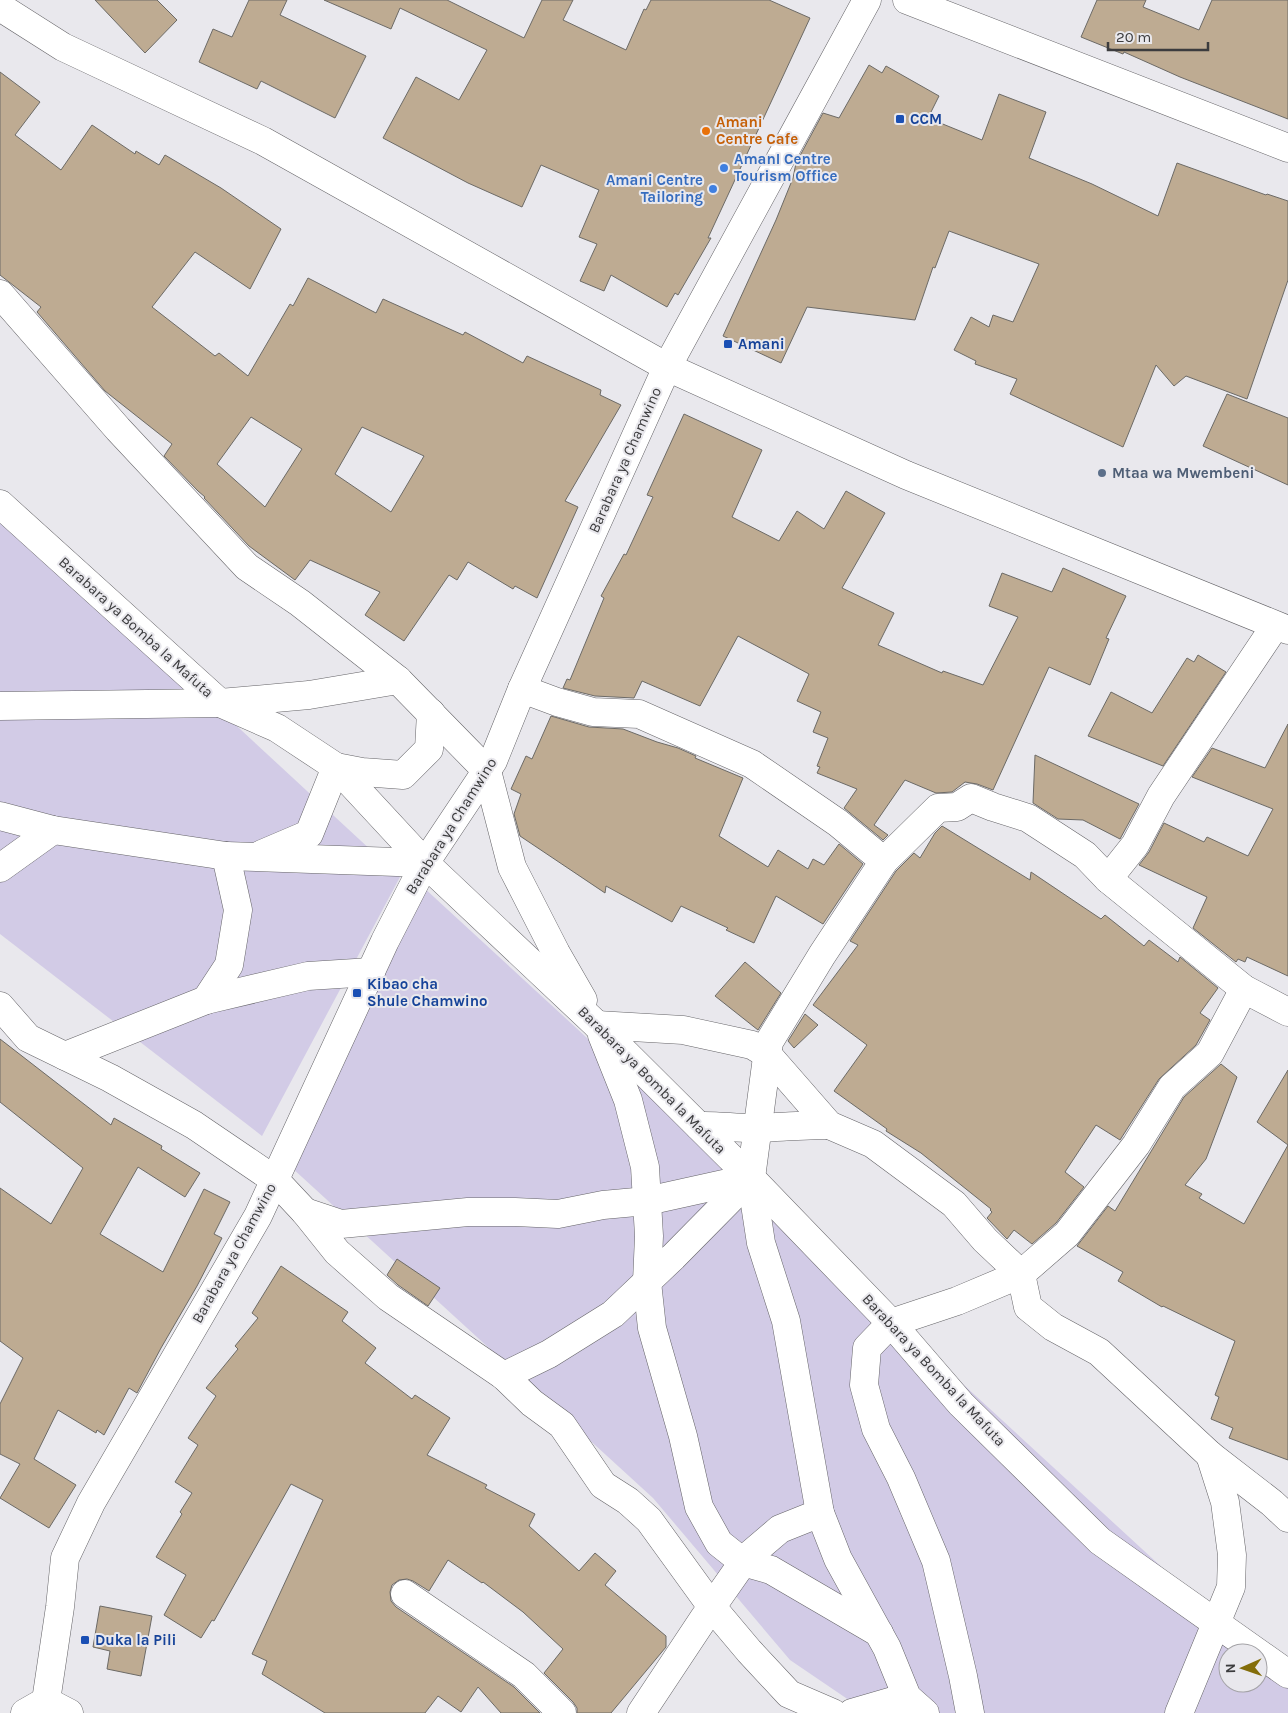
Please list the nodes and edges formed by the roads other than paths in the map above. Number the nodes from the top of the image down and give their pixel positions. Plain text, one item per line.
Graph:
1 (867, 0) edge
2 (907, 0) edge
3 (0, 7) edge
4 (1288, 148) edge
5 (0, 294) edge
6 (667, 367) junction
7 (0, 504) edge
8 (1282, 628) edge
9 (398, 680) junction
10 (522, 689) junction
11 (220, 703) junction
12 (0, 706) edge
13 (431, 713) junction
14 (336, 768) junction
15 (487, 771) junction
16 (0, 816) edge
17 (53, 830) junction
18 (226, 856) junction
19 (253, 857) junction
20 (884, 861) junction
21 (425, 863) junction
22 (0, 868) edge
23 (1108, 879) junction
24 (371, 972) junction
25 (1244, 989) junction
26 (206, 1000) junction
27 (0, 1006) edge
28 (1288, 1012) edge
29 (597, 1024) junction
30 (767, 1054) junction
31 (65, 1056) junction
32 (829, 1125) junction
33 (699, 1126) junction
34 (757, 1128) junction
35 (751, 1178) junction
36 (275, 1180) junction
37 (647, 1201) junction
38 (305, 1212) junction
39 (1021, 1274) junction
40 (648, 1282) junction
41 (891, 1323) junction
42 (504, 1376) junction
43 (1210, 1455) junction
44 (820, 1513) junction
45 (1288, 1518) edge
46 (743, 1562) junction
47 (405, 1594) dead end
48 (712, 1607) junction
49 (1216, 1623) junction
50 (879, 1633) junction
51 (1288, 1674) edge
52 (916, 1708) edge
53 (47, 1710) edge
54 (562, 1713) edge
55 (641, 1713) edge
56 (833, 1713) edge
57 (852, 1713) edge
58 (970, 1713) edge
59 (1179, 1713) edge

1 - 6 street, Barabara ya Chamwino
2 - 4 street
3 - 6 street
5 - 9 street
6 - 8 street
6 - 10 street, Barabara ya Chamwino
7 - 11 street, Barabara ya Bomba la Mafuta
8 - 23 street
9 - 11 street
9 - 13 street
10 - 15 street, Barabara ya Chamwino
10 - 20 street
11 - 12 street
11 - 14 street, Barabara ya Bomba la Mafuta
13 - 14 street
13 - 15 street
14 - 19 street
14 - 21 street, Barabara ya Bomba la Mafuta
15 - 21 street, Barabara ya Chamwino
15 - 29 street
16 - 17 street
17 - 18 street
17 - 22 street
18 - 19 street
18 - 26 street
19 - 21 street
20 - 23 street
20 - 30 street
21 - 24 street, Barabara ya Chamwino
21 - 29 street, Barabara ya Bomba la Mafuta
23 - 25 street
24 - 26 street
24 - 36 street, Barabara ya Chamwino
25 - 28 street
25 - 39 street
26 - 31 street
27 - 31 street
29 - 30 street
29 - 33 street, Barabara ya Bomba la Mafuta
29 - 37 street
30 - 32 street
30 - 34 street
31 - 36 street
32 - 34 street
32 - 39 street
33 - 34 street
33 - 35 street, Barabara ya Bomba la Mafuta
34 - 35 street
35 - 37 street
35 - 40 street
35 - 41 street, Barabara ya Bomba la Mafuta
35 - 44 street
36 - 38 street
36 - 53 street, Barabara ya Chamwino
37 - 38 street
37 - 40 street
38 - 42 street
39 - 41 street
39 - 43 street
40 - 42 street
40 - 46 street
41 - 49 street, Barabara ya Bomba la Mafuta
41 - 58 street
42 - 48 street
43 - 45 street
43 - 49 street
44 - 46 street
44 - 50 street
46 - 48 street
46 - 50 street
47 - 54 street
48 - 55 street
48 - 56 street
49 - 51 street, Barabara ya Bomba la Mafuta
49 - 59 street
50 - 52 street
52 - 57 street

